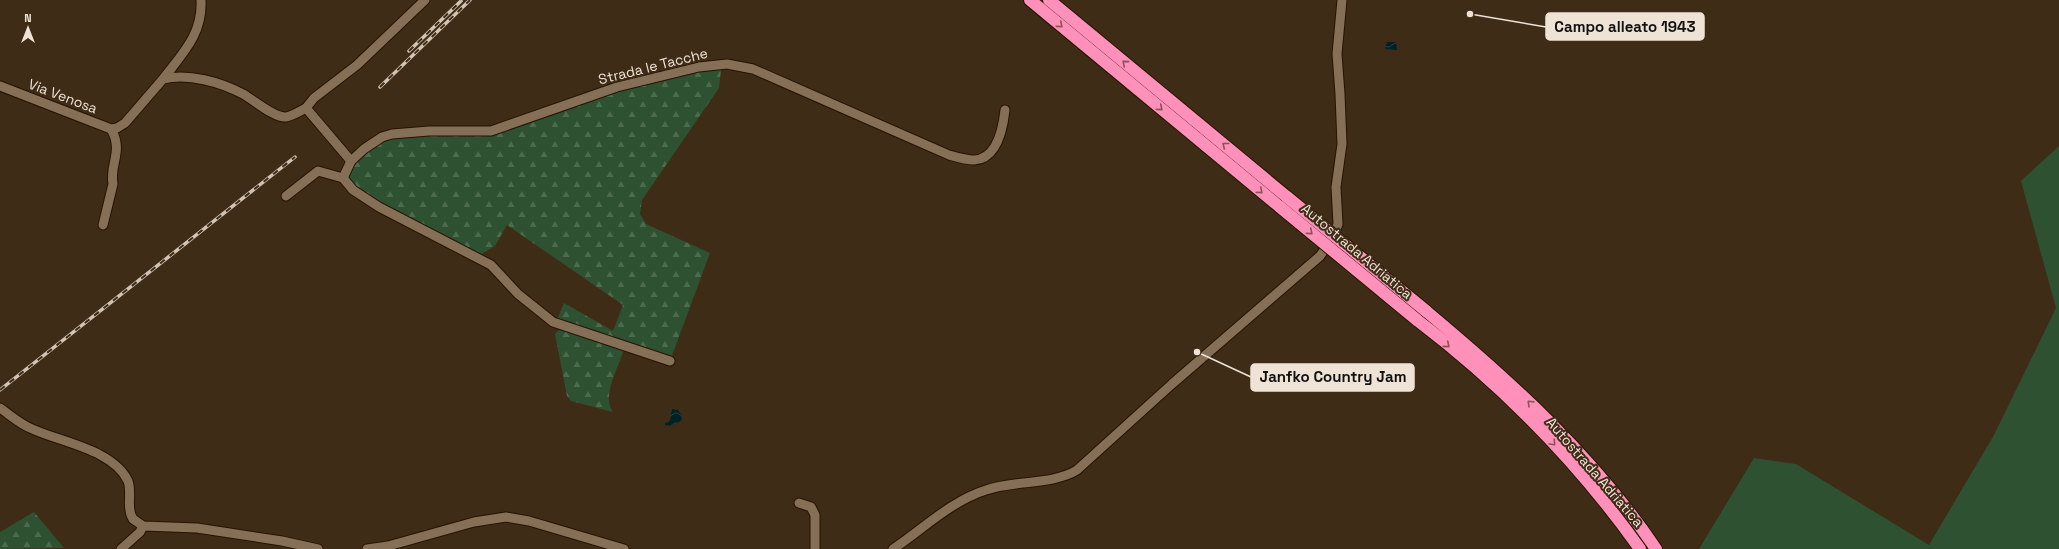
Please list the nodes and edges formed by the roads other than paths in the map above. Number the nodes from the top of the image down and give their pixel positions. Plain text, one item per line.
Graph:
1 (201, 0) edge
2 (425, 0) edge
3 (1030, 0) edge
4 (1049, 0) edge
5 (1342, 0) edge
6 (163, 79) junction
7 (0, 86) edge
8 (306, 108) junction
9 (1005, 110) dead end
10 (114, 129) junction
11 (351, 161) junction
12 (343, 178) junction
13 (286, 196) dead end
14 (103, 224) dead end
15 (670, 361) dead end
16 (0, 408) edge
17 (798, 503) dead end
18 (143, 526) junction
19 (121, 549) edge
20 (318, 549) edge
21 (367, 549) edge
22 (624, 549) edge
23 (815, 549) edge
24 (894, 549) edge
25 (1640, 549) edge
26 (1656, 549) edge

1 - 6 street
2 - 8 street
3 -> 25 highway, Autostrada Adriatica, bridge
26 -> 4 highway, Autostrada Adriatica, bridge
5 - 24 street
6 - 8 street
6 - 10 street
7 - 10 street, Via Venosa
8 - 11 street
9 - 11 street, Strada le Tacche
10 - 14 street
11 - 12 street
12 - 13 street
12 - 15 street
16 - 18 street
17 - 23 street
18 - 19 street
18 - 20 street
21 - 22 street

